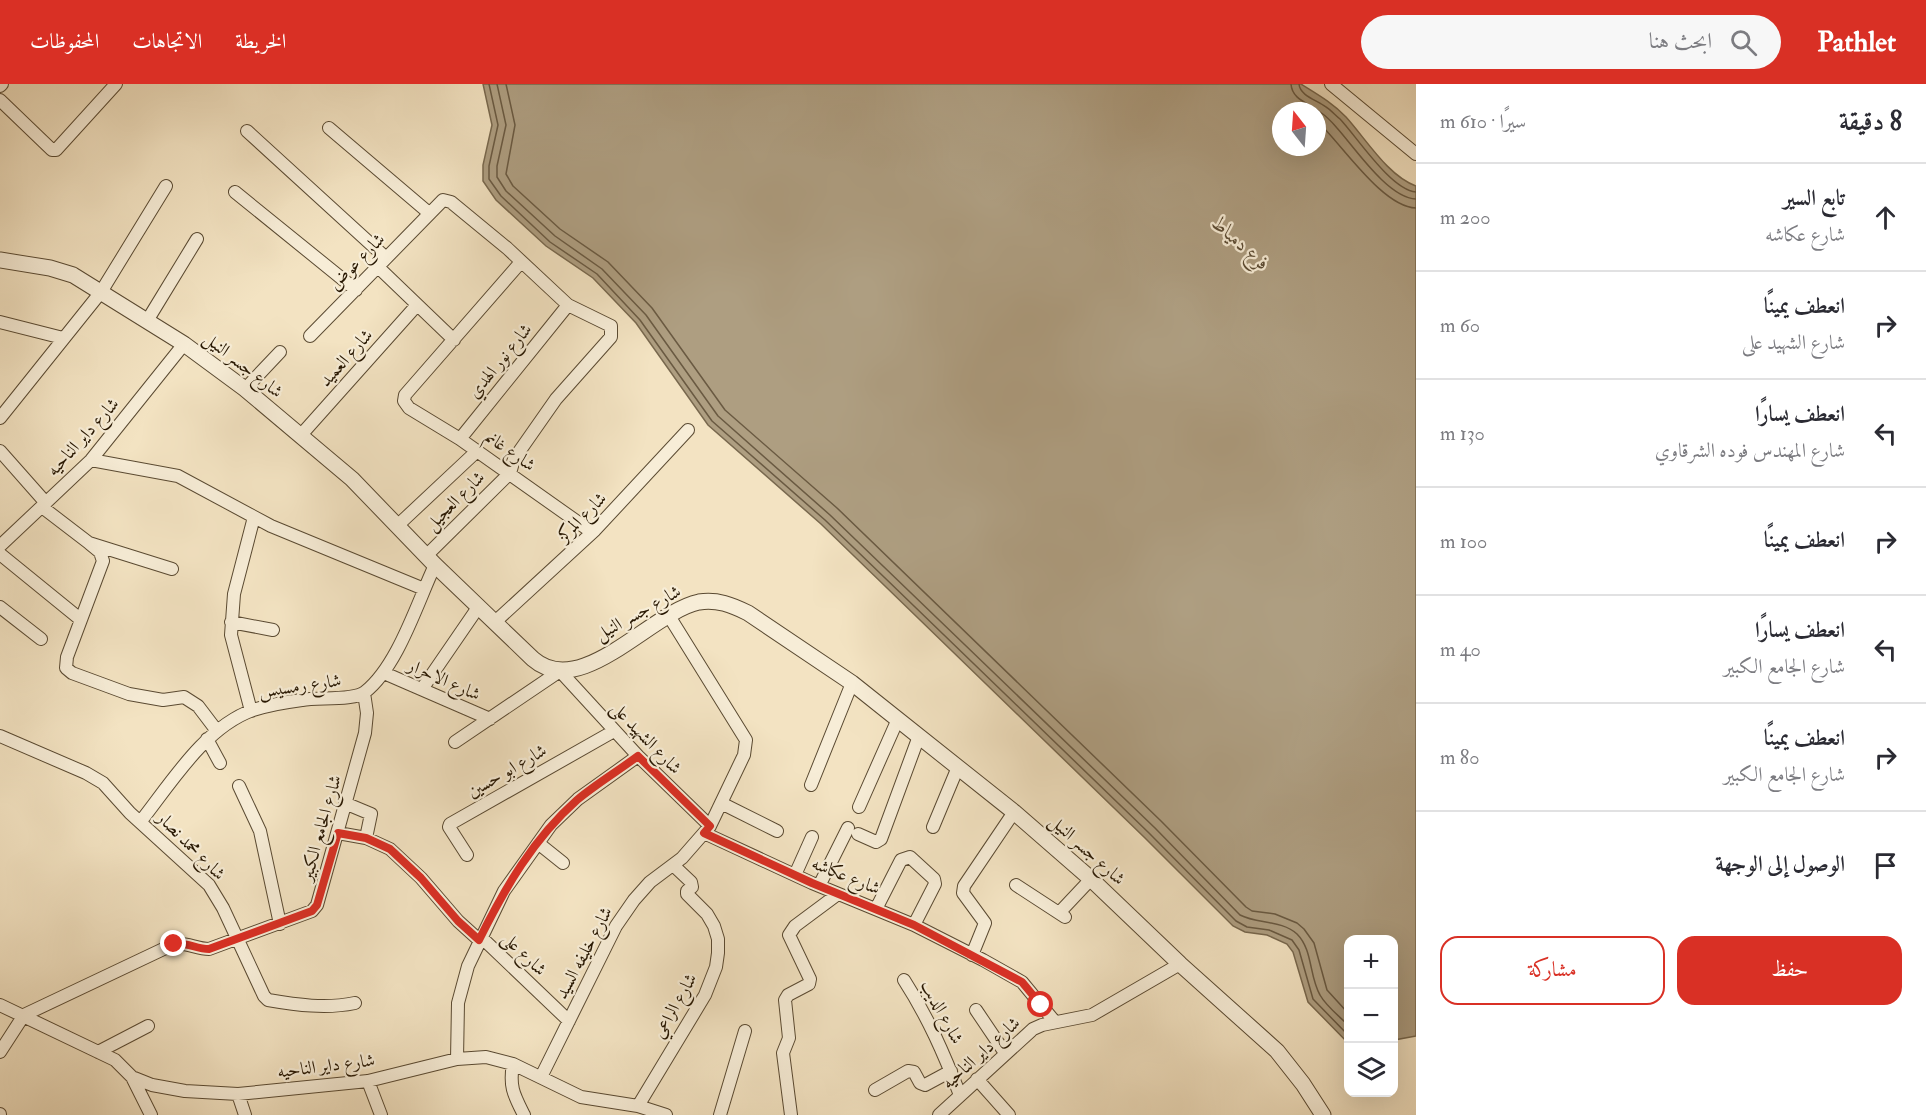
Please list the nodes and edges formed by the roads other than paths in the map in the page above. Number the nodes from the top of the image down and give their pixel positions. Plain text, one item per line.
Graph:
1 (116, 84) edge
2 (1330, 84) edge
3 (0, 100) edge
4 (330, 128) dead end
5 (247, 131) dead end
6 (1416, 154) edge
7 (166, 186) dead end
8 (235, 192) dead end
9 (429, 213) junction
10 (197, 239) dead end
11 (0, 260) edge
12 (521, 262) junction
13 (382, 263) junction
14 (356, 290) junction
15 (101, 292) junction
16 (417, 305) junction
17 (568, 305) junction
18 (147, 321) junction
19 (0, 322) edge
20 (310, 336) dead end
21 (63, 338) junction
22 (454, 340) junction
23 (184, 344) junction
24 (280, 352) dead end
25 (244, 389) junction
26 (0, 418) edge
27 (688, 430) dead end
28 (301, 435) junction
29 (460, 439) junction
30 (477, 450) junction
31 (0, 451) edge
32 (91, 460) junction
33 (510, 473) junction
34 (44, 505) junction
35 (254, 518) junction
36 (397, 526) junction
37 (586, 528) dead end
38 (89, 543) junction
39 (0, 546) edge
40 (0, 554) edge
41 (430, 561) junction
42 (172, 569) dead end
43 (424, 588) junction
44 (479, 606) junction
45 (0, 607) edge
46 (669, 616) junction
47 (80, 619) junction
48 (231, 622) junction
49 (495, 622) junction
50 (273, 630) dead end
51 (41, 639) dead end
52 (560, 671) junction
53 (384, 673) junction
54 (852, 683) junction
55 (422, 689) junction
56 (364, 693) junction
57 (251, 711) junction
58 (489, 719) junction
59 (898, 720) junction
60 (614, 731) junction
61 (212, 735) junction
62 (0, 736) edge
63 (919, 736) junction
64 (455, 742) dead end
65 (638, 756) junction
66 (220, 762) dead end
67 (958, 767) junction
68 (811, 785) dead end
69 (239, 786) dead end
70 (721, 803) junction
71 (346, 804) junction
72 (859, 807) dead end
73 (1014, 812) junction
74 (141, 821) junction
75 (933, 827) dead end
76 (707, 830) junction
77 (777, 831) dead end
78 (338, 833) junction
79 (812, 837) dead end
80 (366, 838) junction
81 (538, 843) junction
82 (467, 855) dead end
83 (563, 863) dead end
84 (673, 865) junction
85 (795, 875) junction
86 (1091, 879) junction
87 (1016, 885) dead end
88 (819, 886) junction
89 (838, 894) junction
90 (876, 909) junction
91 (280, 924) junction
92 (914, 925) junction
93 (237, 938) junction
94 (480, 938) junction
95 (972, 956) junction
96 (1180, 964) junction
97 (904, 980) dead end
98 (355, 1003) dead end
99 (0, 1005) edge
100 (976, 1010) dead end
101 (24, 1015) junction
102 (569, 1021) junction
103 (1055, 1022) junction
104 (148, 1026) dead end
105 (745, 1031) dead end
106 (0, 1052) edge
107 (98, 1052) junction
108 (1005, 1053) junction
109 (457, 1059) junction
110 (513, 1064) junction
111 (951, 1071) junction
112 (132, 1077) junction
113 (541, 1077) junction
114 (977, 1079) junction
115 (368, 1081) junction
116 (875, 1090) dead end
117 (238, 1094) junction
118 (960, 1095) junction
119 (638, 1106) junction
120 (151, 1115) edge
121 (245, 1115) edge
122 (381, 1115) edge
123 (524, 1115) edge
124 (666, 1115) edge
125 (720, 1115) edge
126 (791, 1115) edge
127 (939, 1115) edge
128 (1010, 1115) edge
129 (1323, 1115) edge

1 - 3 street
2 - 6 street
4 - 9 street
5 - 13 street
7 - 15 street
8 - 14 street
9 - 12 street
9 - 13 street, شارع عوض
10 - 18 street
11 - 15 street, شارع جسر النيل
12 - 17 street
12 - 22 street
13 - 14 street, شارع عوض
13 - 16 street
14 - 20 street, شارع عوض
15 - 18 street, شارع جسر النيل
15 - 21 street
16 - 22 street
16 - 28 street, شارع العميد
17 - 29 street, شارع نور الهدي
17 - 33 street, شارع العجيل
18 - 23 street, شارع جسر النيل
19 - 21 street
21 - 26 street
22 - 29 street, شارع غانم
23 - 25 street, شارع جسر النيل
23 - 32 street, شارع داير الناحيه
24 - 25 street
25 - 28 street, شارع جسر النيل
27 - 49 street, شارع المركز
28 - 36 street, شارع جسر النيل
29 - 30 street, شارع غانم
30 - 33 street, شارع غانم
30 - 36 street
31 - 34 street
32 - 34 street, شارع داير الناحيه
32 - 35 street
33 - 37 street, شارع غانم
33 - 41 street, شارع العجيل
34 - 38 street
34 - 39 street, شارع داير الناحيه
35 - 43 street
35 - 48 street
36 - 41 street, شارع جسر النيل
38 - 42 street
38 - 47 street
40 - 47 street
41 - 43 street, شارع رمسيس
41 - 44 street, شارع جسر النيل
43 - 53 street, شارع رمسيس
44 - 49 street, شارع جسر النيل
44 - 55 street
45 - 51 street
46 - 52 street, شارع جسر النيل
46 - 54 street, شارع جسر النيل
46 - 70 street, شارع خليفه السيد
47 - 61 street
48 - 50 street
48 - 57 street
49 - 52 street, شارع جسر النيل
52 - 58 street
52 - 60 street, شارع الشهيد على
53 - 55 street, شارع الاحرار
53 - 56 street, شارع رمسيس
54 - 59 street, شارع جسر النيل
54 - 68 street
55 - 58 street, شارع الاحرار
56 - 57 street, شارع رمسيس
56 - 71 street, شارع الجامع الكبير
57 - 61 street, شارع رمسيس
58 - 64 street
59 - 63 street, شارع جسر النيل
59 - 72 street
60 - 65 street, شارع الشهيد على
60 - 82 street, شارع ابو حسين
61 - 66 street
61 - 74 street, شارع رمسيس
62 - 74 street, شارع محمد نصار
63 - 67 street, شارع جسر النيل
63 - 88 street
65 - 76 street, شارع الشهيد على
65 - 81 street
67 - 73 street, شارع جسر النيل
67 - 75 street
69 - 91 street
70 - 76 street, شارع خليفه السيد
70 - 77 street
71 - 78 street, شارع الجامع الكبير
71 - 80 street
73 - 86 street, شارع جسر النيل
73 - 95 street
74 - 93 street, شارع محمد نصار
76 - 84 street, شارع خليفه السيد
76 - 85 street, شارع عكاشه
78 - 80 street, شارع على
78 - 91 street, شارع الجامع الكبير
79 - 85 street
80 - 94 street, شارع على
81 - 83 street
81 - 94 street
84 - 102 street, شارع خليفه السيد
84 - 119 street, شارع الراعي
85 - 88 street, شارع عكاشه
86 - 87 street
86 - 96 street, شارع جسر النيل
88 - 89 street, شارع عكاشه
89 - 90 street, شارع عكاشه
89 - 126 street
90 - 92 street, شارع عكاشه
90 - 92 street
91 - 93 street, شارع الجامع الكبير
92 - 95 street, شارع عكاشه
93 - 98 street, شارع محمد نصار
93 - 101 street, شارع الجامع الكبير
94 - 102 street, شارع على
94 - 109 street
95 - 103 street, شارع عكاشه
96 - 103 street, شارع داير الناحيه
96 - 129 street, شارع جسر النيل
97 - 111 street, شارع الديب
99 - 101 street, شارع داير الناحيه
100 - 108 street
101 - 106 street
101 - 107 street, شارع داير الناحيه
102 - 113 street, شارع خليفه السيد
103 - 108 street, شارع داير الناحيه
104 - 107 street
105 - 125 street
107 - 112 street, شارع داير الناحيه
108 - 114 street, شارع داير الناحيه
109 - 110 street, شارع داير الناحيه
109 - 115 street, شارع داير الناحيه
110 - 113 street, شارع داير الناحيه
110 - 123 street
111 - 116 street
111 - 118 street, شارع الديب
112 - 117 street, شارع داير الناحيه
112 - 120 street
113 - 119 street, شارع داير الناحيه
114 - 118 street, شارع داير الناحيه
114 - 128 street
115 - 117 street, شارع داير الناحيه
115 - 122 street
117 - 121 street
118 - 127 street, شارع داير الناحيه
119 - 124 street, شارع داير الناحيه

